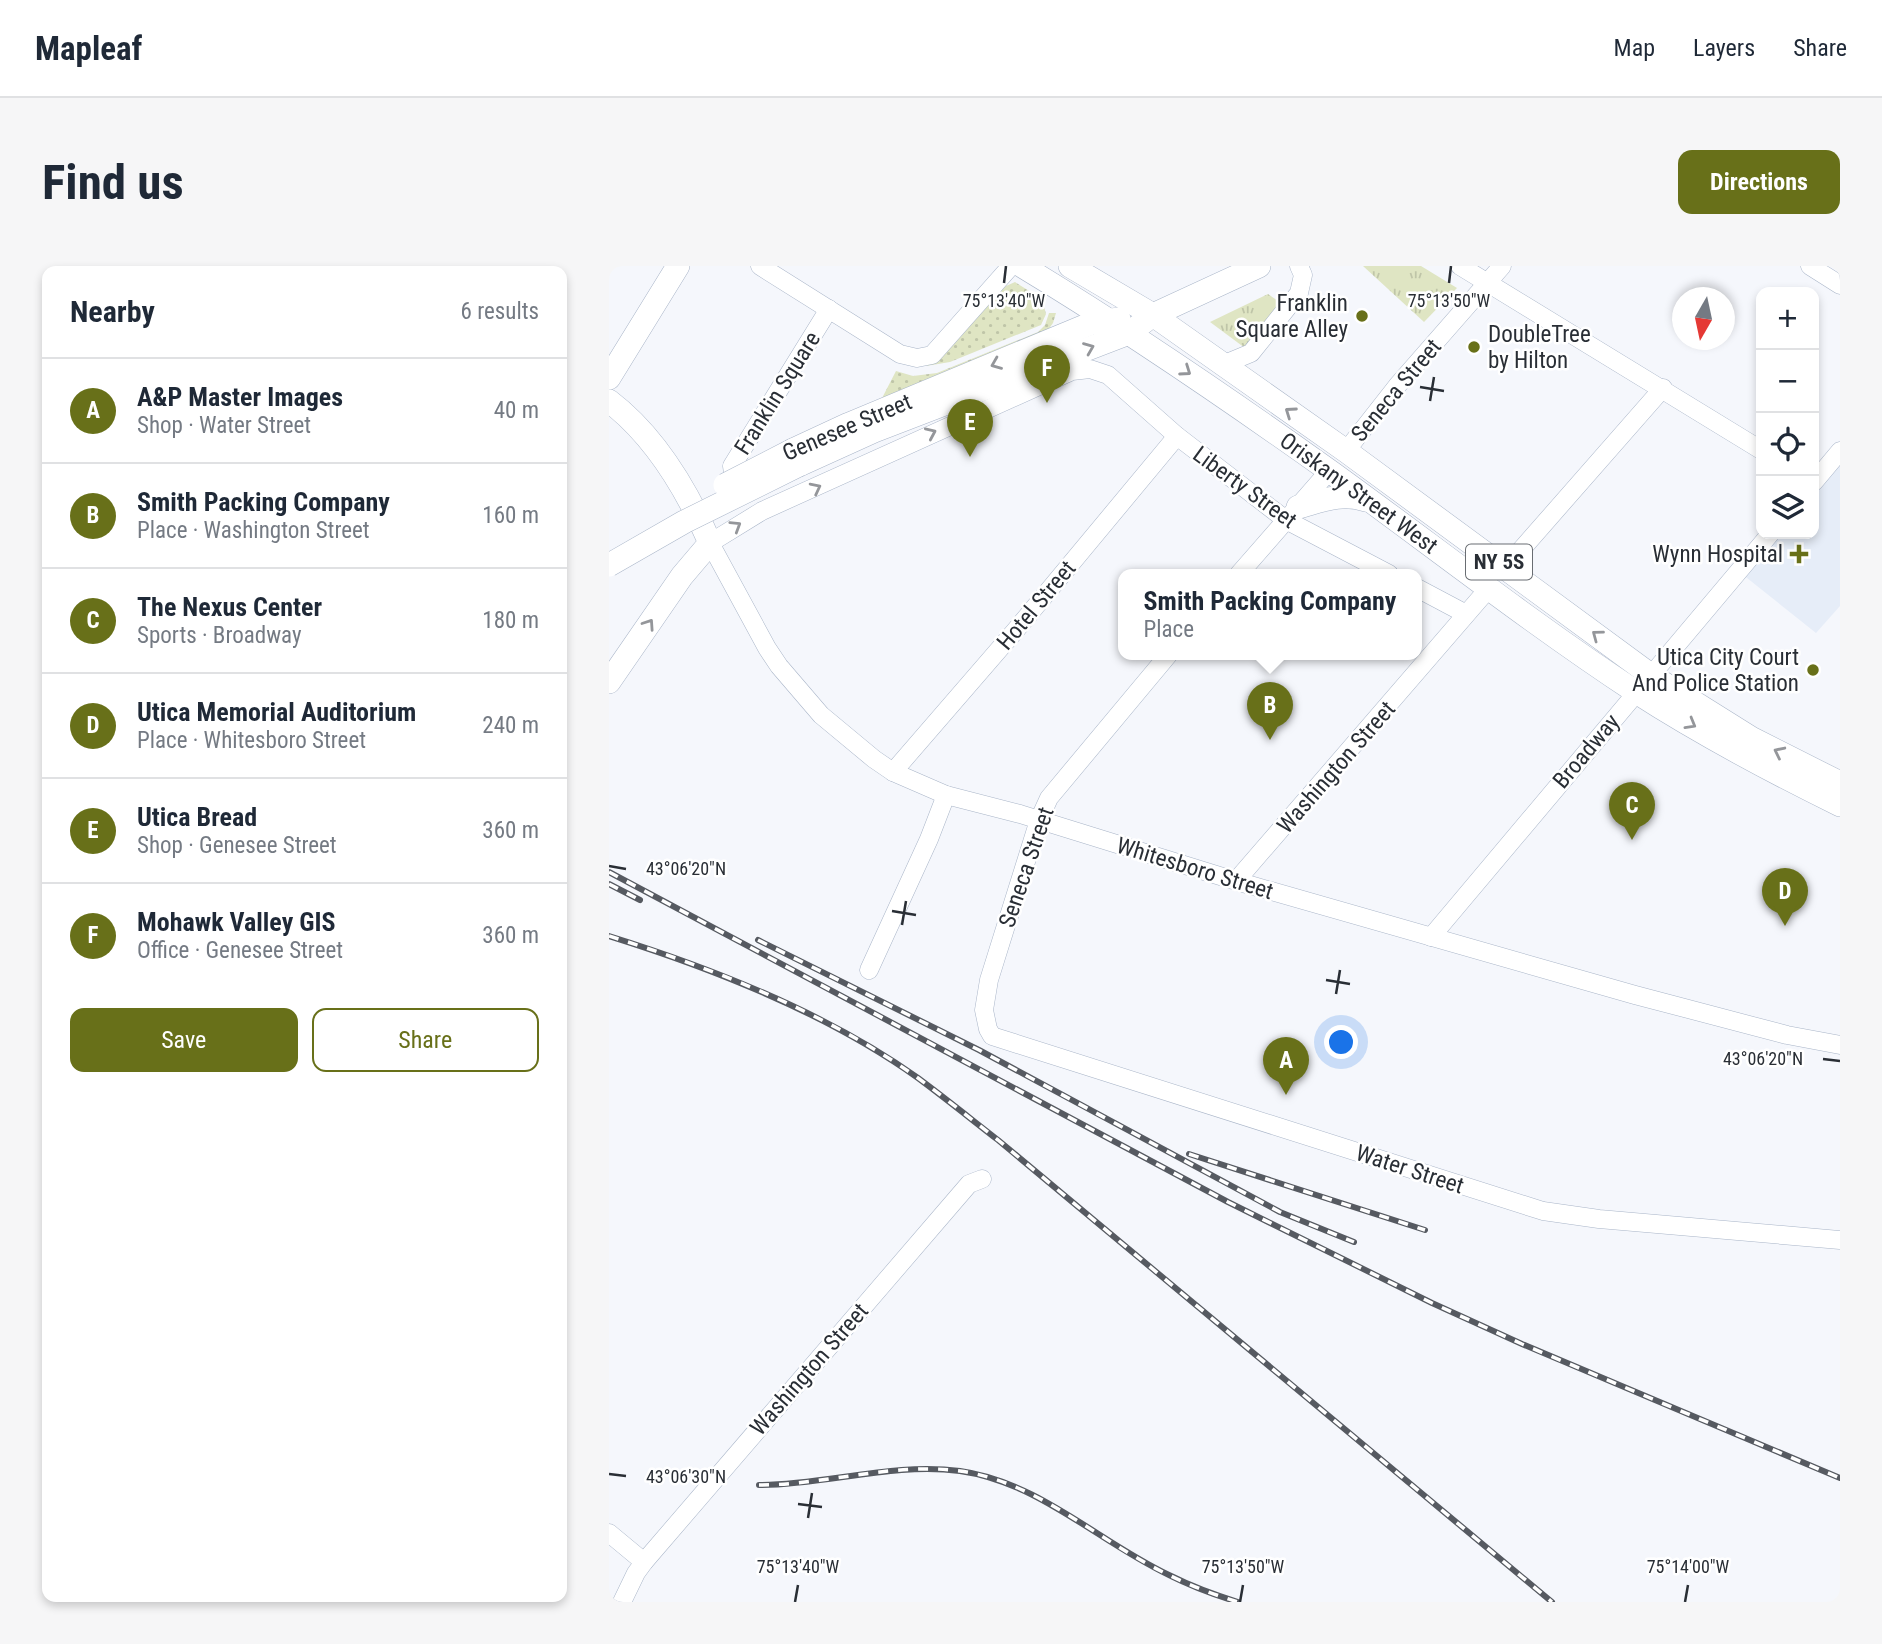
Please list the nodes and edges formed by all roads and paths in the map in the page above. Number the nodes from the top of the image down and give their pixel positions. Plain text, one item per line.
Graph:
1 (678, 266) edge
2 (760, 266) edge
3 (1011, 266) edge
4 (1022, 266) edge
5 (1070, 266) edge
6 (1259, 266) edge
7 (1299, 266) edge
8 (1460, 266) edge
9 (1502, 266) edge
10 (1810, 266) edge
11 (1488, 282) junction
12 (1840, 285) edge
13 (829, 309) junction
14 (1153, 315) junction
15 (1120, 326) junction
16 (1222, 365) junction
17 (609, 378) edge
18 (1663, 388) junction
19 (609, 401) edge
20 (1177, 436) junction
21 (1756, 447) edge
22 (1346, 451) junction
23 (1840, 451) edge
24 (1329, 471) junction
25 (1819, 476) edge
26 (1400, 490) junction
27 (700, 499) junction
28 (1373, 503) junction
29 (762, 511) junction
30 (1292, 514) junction
31 (1766, 539) edge
32 (710, 543) junction
33 (609, 549) edge
34 (609, 565) edge
35 (1506, 567) junction
36 (1243, 569) edge
37 (1381, 569) edge
38 (1489, 588) junction
39 (1422, 592) edge
40 (1466, 614) junction
41 (1164, 660) edge
42 (609, 682) edge
43 (1644, 684) junction
44 (893, 772) junction
45 (1840, 783) edge
46 (946, 795) junction
47 (1840, 805) edge
48 (1039, 820) junction
49 (1236, 881) junction
50 (1431, 937) junction
51 (869, 970) dead end
52 (992, 1036) joint
53 (1840, 1045) edge
54 (982, 1179) dead end
55 (1840, 1240) edge
56 (609, 1534) edge
57 (643, 1562) junction
58 (622, 1602) edge

1 - 17 main road
2 - 13 street
3 - 13 street
4 - 15 main road, Oriskany Street West / NY 5S
5 - 14 main road, Oriskany Street West / NY 5S
6 - 14 main road, Genesee Street
7 - 16 street
8 - 11 street
9 - 11 street, Seneca Street
10 - 12 street
11 - 18 street
11 - 22 street, Seneca Street
13 - 29 street, Franklin Square
14 - 15 main road, Genesee Street
14 - 16 main road, Oriskany Street West / NY 5S
15 -> 24 main road, Oriskany Street West / NY 5S
15 - 27 main road, Genesee Street, bridge
22 -> 16 main road, Oriskany Street West / NY 5S
18 - 21 street
18 - 35 street
19 - 27 main road, Whitesboro Street
29 -> 20 street, Liberty Street
20 - 30 street, Liberty Street
20 - 44 street, Hotel Street
22 - 26 main road, Oriskany Street West / NY 5S
23 - 25 street
24 - 26 main road
24 - 28 main road, Oriskany Street West / NY 5S
24 - 30 street
26 - 35 main road, Oriskany Street West / NY 5S
27 - 32 main road, Whitesboro Street
27 - 33 main road
27 - 34 main road, bridge
28 - 30 main road
28 - 38 main road, Oriskany Street West / NY 5S
32 -> 29 street, Liberty Street
30 - 36 street
30 - 37 street, Liberty Street
31 - 43 street, Broadway
42 -> 32 main road
32 - 44 street, Whitesboro Street
43 -> 35 main road, Oriskany Street West / NY 5S
38 - 40 street, Washington Street
38 - 43 main road, Oriskany Street West / NY 5S
39 - 40 street
40 - 49 street, Washington Street
41 - 48 street, Seneca Street
45 -> 43 main road, Oriskany Street West / NY 5S
43 -> 47 main road, Oriskany Street West / NY 5S
43 - 50 street, Broadway
44 - 46 street, Whitesboro Street
46 - 48 street, Whitesboro Street
46 - 51 street
48 - 49 street, Whitesboro Street
48 - 52 street, Seneca Street
49 - 50 street, Whitesboro Street
50 - 53 street, Whitesboro Street
52 - 55 street, Water Street
54 - 57 street, Washington Street
56 - 57 street
57 - 58 street, Washington Street

